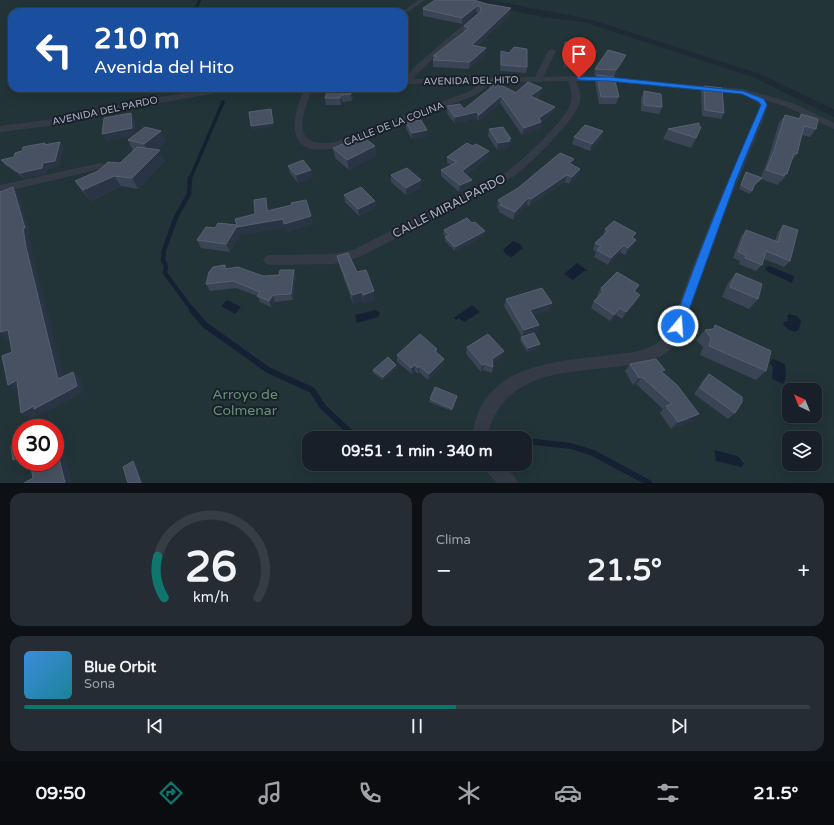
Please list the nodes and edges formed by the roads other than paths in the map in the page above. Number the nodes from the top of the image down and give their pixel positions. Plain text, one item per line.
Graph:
1 (422, 0) edge
2 (408, 10) edge
3 (477, 16) edge
4 (594, 50) dead end
5 (552, 51) dead end
6 (538, 79) junction
7 (575, 79) junction
8 (488, 81) junction
9 (408, 82) edge
10 (209, 92) edge
11 (307, 92) edge
12 (743, 92) junction
13 (767, 102) junction
14 (834, 126) edge
15 (0, 129) edge
16 (100, 166) dead end
17 (0, 189) edge
18 (268, 260) dead end
19 (481, 431) edge
20 (497, 471) edge
21 (508, 483) edge

1 - 2 street
3 - 9 street
4 - 7 street
5 - 6 street
6 - 7 street, AVENIDA DEL HITO
6 - 8 street, AVENIDA DEL HITO
7 - 12 street, AVENIDA DEL HITO
7 - 18 street, CALLE MIRALPARDO
8 - 9 street, AVENIDA DEL HITO
8 - 11 street, CALLE DE LA COLINA
10 - 15 street, AVENIDA DEL PARDO
12 - 13 street
12 - 13 street, AVENIDA DEL HITO
13 - 14 street
13 - 19 street
16 - 17 street
20 - 21 street

